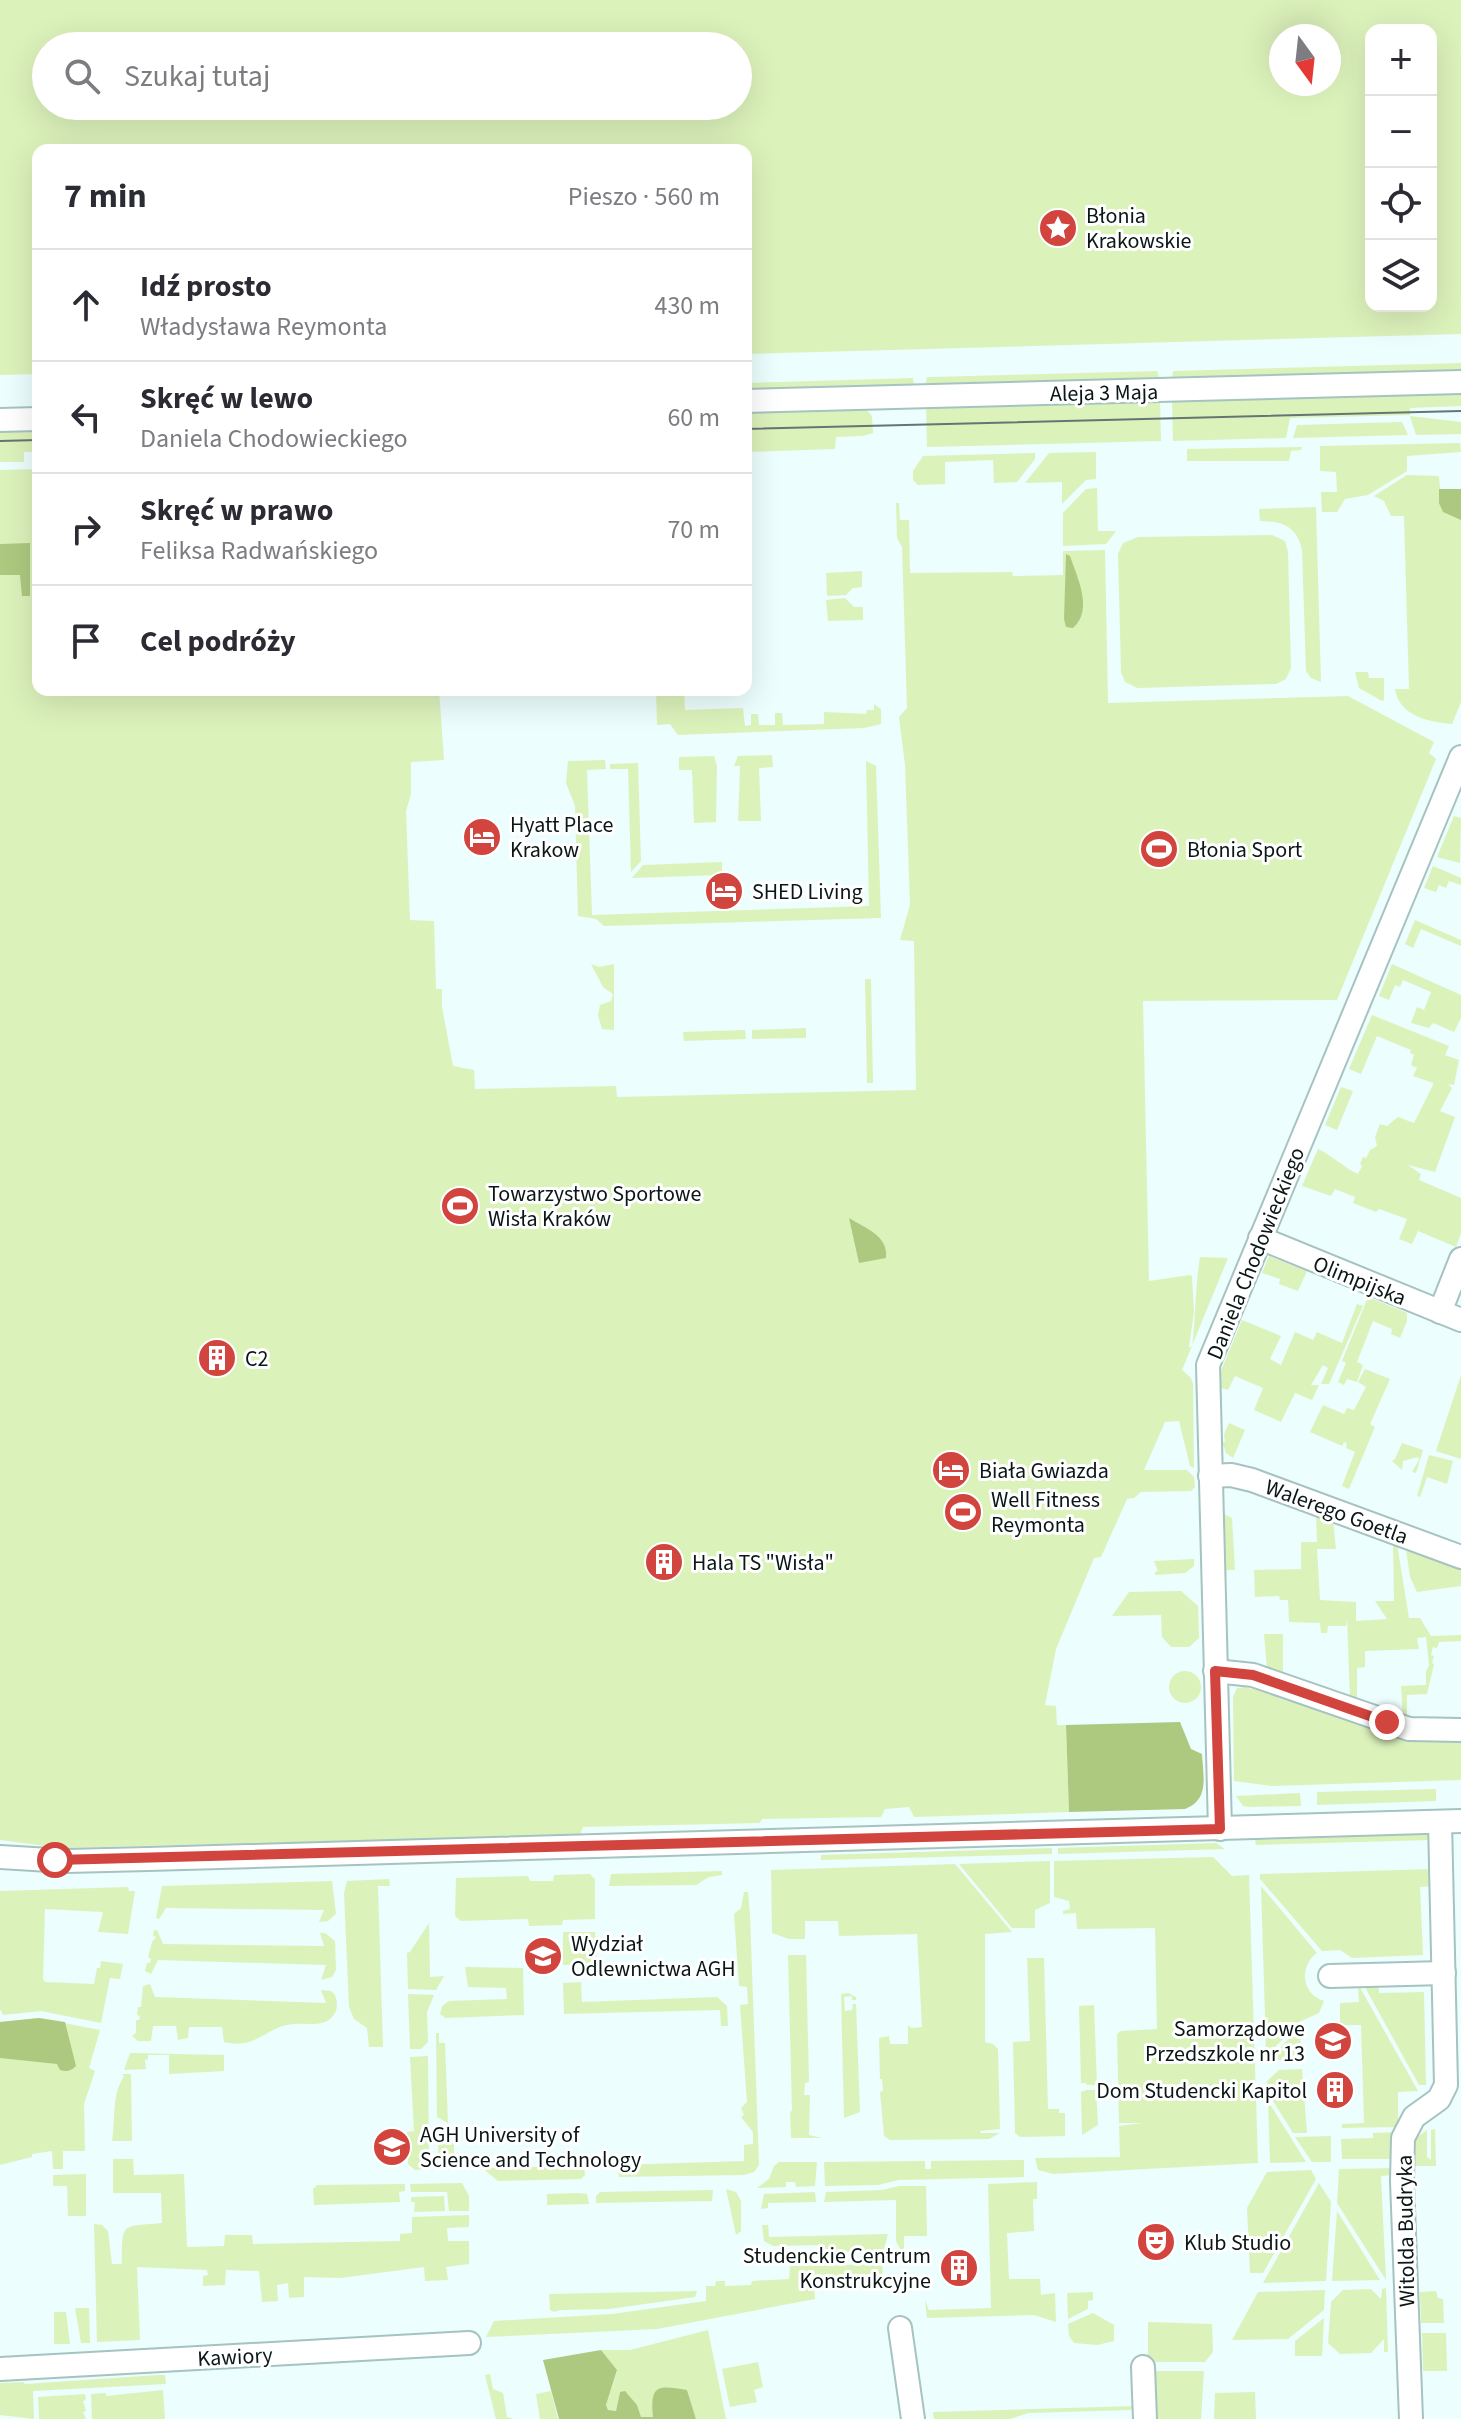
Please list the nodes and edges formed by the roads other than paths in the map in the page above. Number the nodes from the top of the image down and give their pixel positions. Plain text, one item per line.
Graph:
1 (1461, 382) edge
2 (752, 401) edge
3 (32, 419) edge
4 (0, 420) edge
5 (1461, 757) edge
6 (1260, 1238) junction
7 (1461, 1259) edge
8 (1451, 1316) edge
9 (1210, 1476) junction
10 (1461, 1557) edge
11 (1215, 1671) junction
12 (1461, 1730) edge
13 (1451, 1821) edge
14 (1220, 1829) junction
15 (0, 1857) edge
16 (1444, 1973) junction
17 (1330, 1976) dead end
18 (900, 2328) dead end
19 (469, 2343) dead end
20 (1143, 2367) dead end
21 (0, 2369) edge
22 (913, 2419) edge
23 (1145, 2419) edge
24 (1411, 2419) edge

1 - 2 street, Aleja 3 Maja
3 - 4 street
5 - 6 street, Daniela Chodowieckiego
6 - 8 street, Olimpijska
6 - 9 street, Daniela Chodowieckiego
7 - 8 street
9 - 10 street, Walerego Goetla
9 - 11 street, Daniela Chodowieckiego
11 - 12 street
11 - 14 street, Daniela Chodowieckiego
13 - 14 street
13 - 16 street, Witolda Budryka
14 - 15 street
16 - 17 street
16 - 24 street, Witolda Budryka
18 - 22 street
19 - 21 street, Kawiory
20 - 23 street

